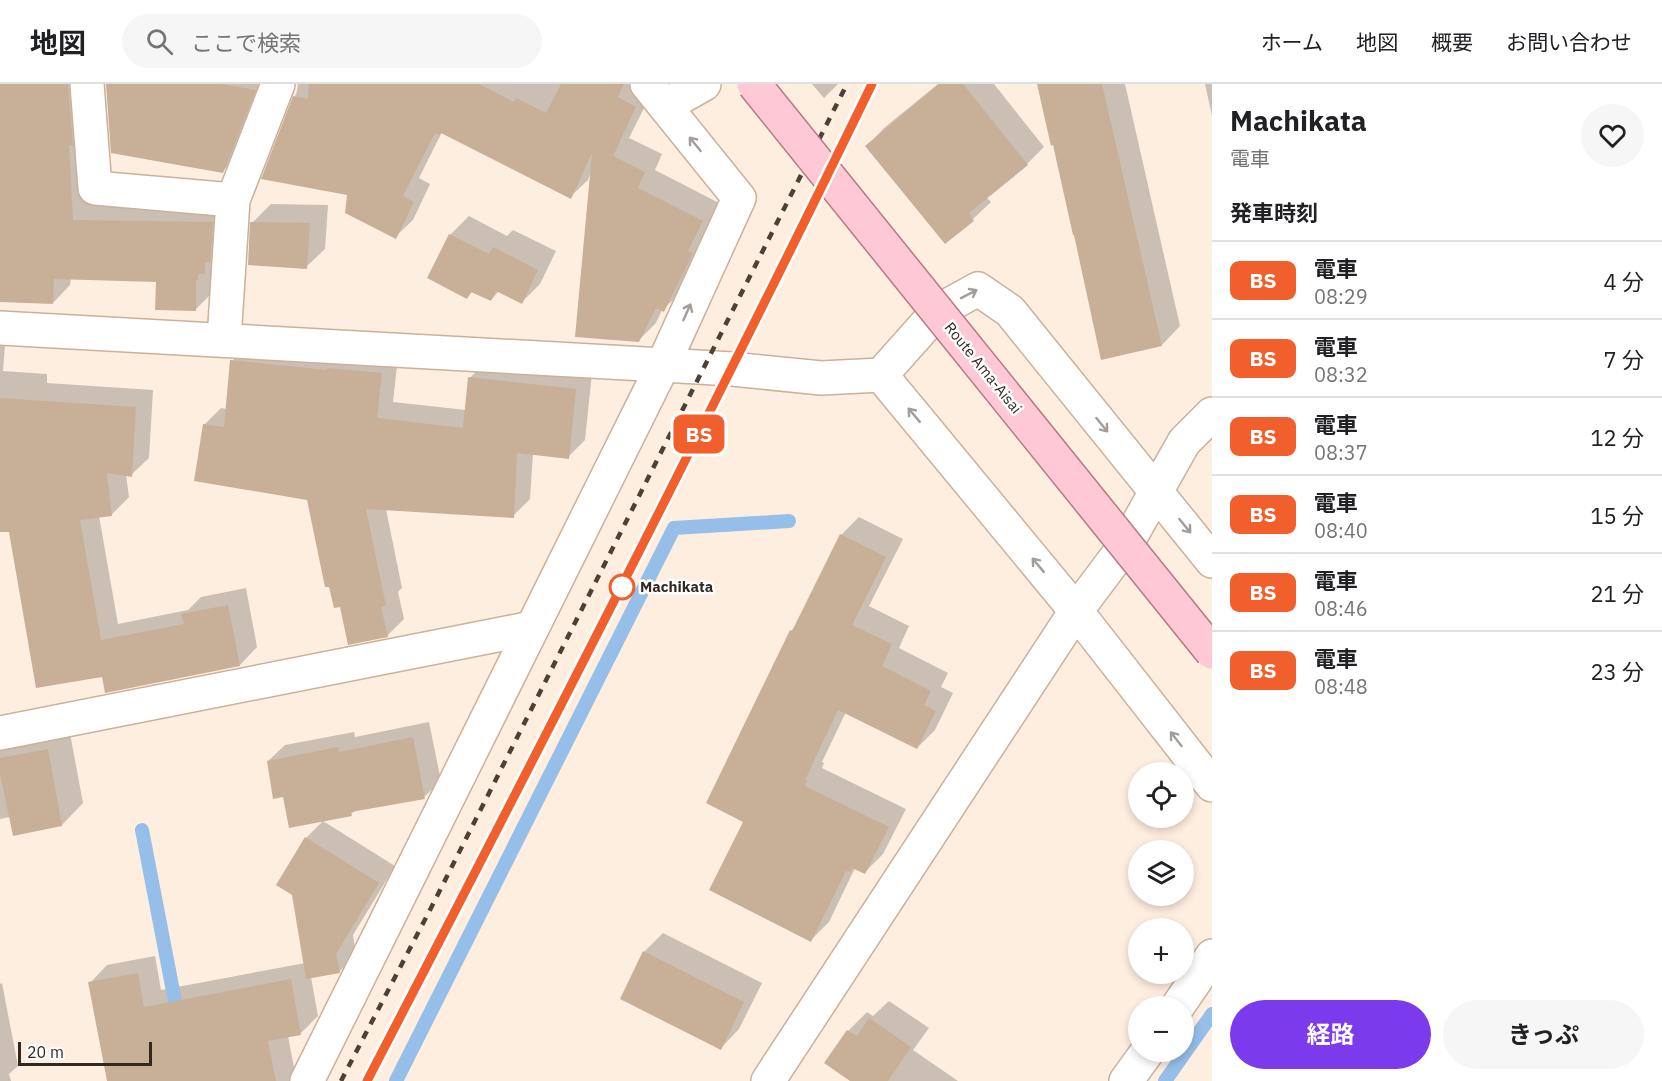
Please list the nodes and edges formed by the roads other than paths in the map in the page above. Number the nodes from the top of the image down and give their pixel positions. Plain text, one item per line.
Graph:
1 (87, 84) edge
2 (278, 84) edge
3 (704, 84) edge
4 (754, 84) edge
5 (656, 95) edge
6 (233, 200) junction
7 (0, 328) edge
8 (224, 340) junction
9 (663, 365) junction
10 (881, 375) junction
11 (1212, 414) edge
12 (1157, 492) junction
13 (1212, 561) edge
14 (1076, 610) junction
15 (532, 628) junction
16 (1212, 652) edge
17 (0, 733) edge
18 (1212, 785) edge
19 (1212, 956) edge
20 (1185, 996) edge
21 (1140, 1062) edge
22 (307, 1081) edge
23 (768, 1081) edge
24 (1126, 1081) edge

1 - 6 street
2 - 6 street
3 - 5 street
4 - 16 main road, Route Ama-Aisai, bridge
9 -> 5 street
6 - 8 street
7 - 8 street
8 - 9 street
9 - 10 street
9 - 15 street
10 -> 12 street
14 -> 10 street
11 - 12 street
12 -> 13 street
12 - 14 street
18 -> 14 street
14 - 23 street
15 - 17 street
15 - 22 street
19 - 20 street
21 - 24 street

